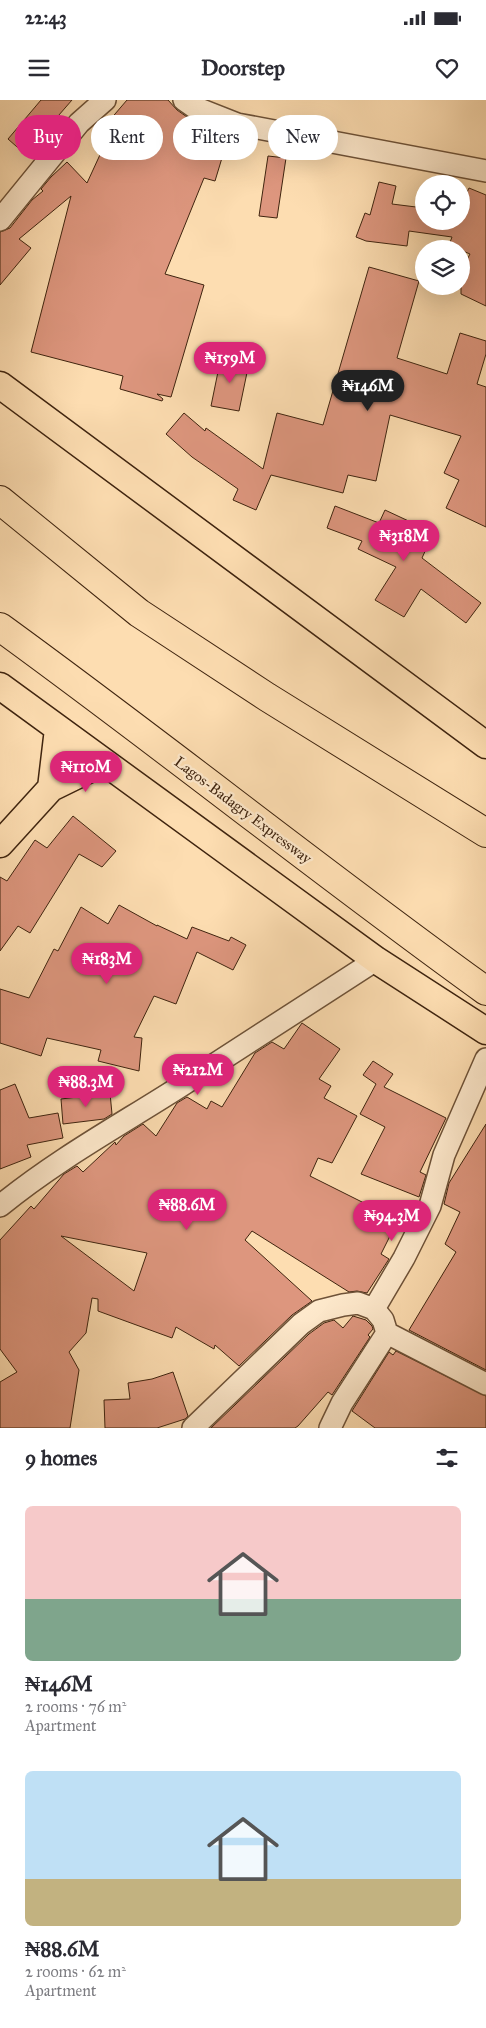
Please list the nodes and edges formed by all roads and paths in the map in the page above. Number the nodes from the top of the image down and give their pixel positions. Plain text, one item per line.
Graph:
1 (105, 100) edge
2 (184, 100) edge
3 (486, 171) edge
4 (0, 220) edge
5 (0, 385) edge
6 (0, 500) edge
7 (0, 627) edge
8 (0, 686) edge
9 (58, 729) junction
10 (486, 745) edge
11 (104, 762) junction
12 (51, 788) junction
13 (486, 833) edge
14 (0, 844) edge
15 (376, 960) junction
16 (486, 991) edge
17 (486, 1031) edge
18 (486, 1059) edge
19 (0, 1206) edge
20 (374, 1309) junction
21 (387, 1334) junction
22 (486, 1384) edge
23 (193, 1428) edge
24 (330, 1428) edge

1 - 4 street
2 - 3 street
5 - 10 main road
6 - 13 highway
7 - 16 highway, Lagos-Badagry Expressway
8 - 9 main road
9 - 11 main road
9 - 12 main road
11 - 12 main road
11 - 15 main road
12 - 14 main road
15 - 17 main road
15 - 19 street
18 - 20 street
20 - 21 street
20 - 23 street
21 - 22 street
21 - 24 street

